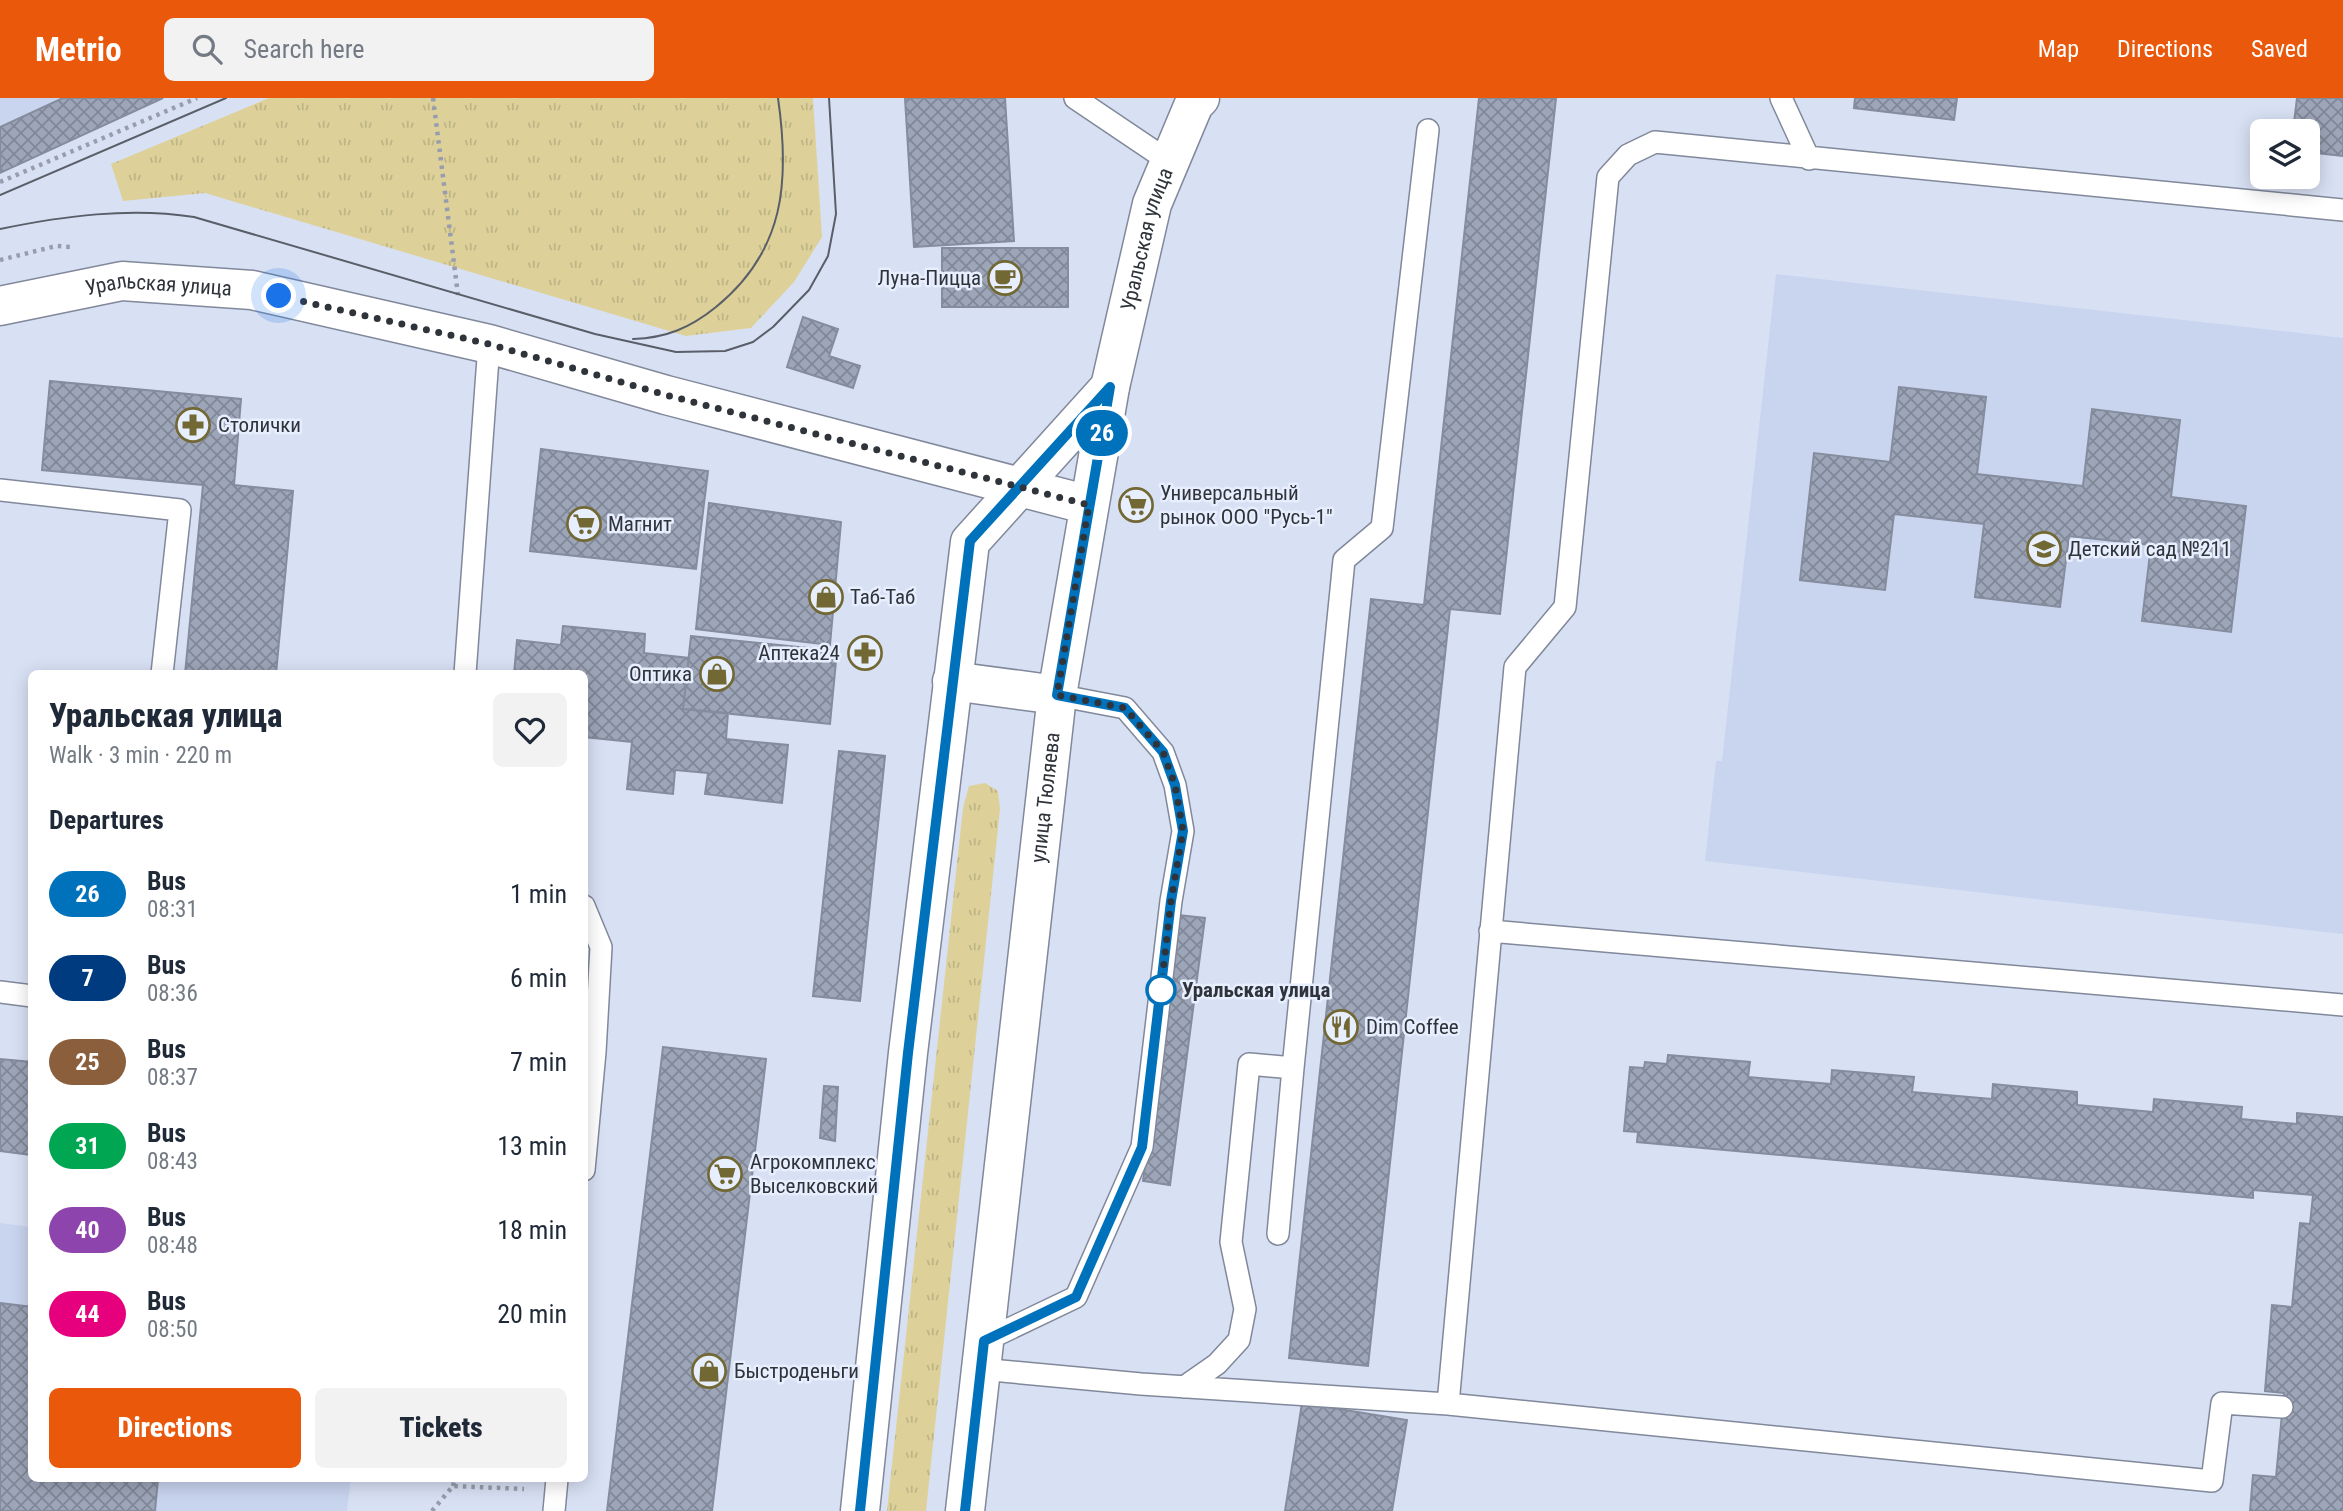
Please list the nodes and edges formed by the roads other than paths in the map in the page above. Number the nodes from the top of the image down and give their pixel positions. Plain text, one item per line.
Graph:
1 (1075, 98) edge
2 (1781, 98) edge
3 (1195, 100) edge
4 (1428, 130) dead end
5 (1810, 159) junction
6 (1170, 162) junction
7 (2343, 210) edge
8 (0, 306) edge
9 (489, 344) junction
10 (1110, 387) junction
11 (1020, 487) junction
12 (0, 490) edge
13 (1089, 505) junction
14 (162, 670) edge
15 (465, 670) edge
16 (952, 681) junction
17 (1057, 695) junction
18 (588, 916) edge
19 (1490, 931) junction
20 (0, 992) edge
21 (28, 996) edge
22 (2343, 1005) edge
23 (590, 1051) edge
24 (1293, 1068) junction
25 (588, 1091) edge
26 (1278, 1234) dead end
27 (982, 1355) junction
28 (1184, 1387) junction
29 (1448, 1404) junction
30 (2282, 1407) dead end
31 (860, 1511) edge
32 (965, 1511) edge

1 - 6 lane
2 - 5 lane
3 - 6 main road, Уральская улица
4 - 24 lane
5 - 7 lane
5 - 19 lane
6 - 10 main road, Уральская улица
8 - 9 main road, Уральская улица
9 - 11 main road, Уральская улица
9 - 15 lane
10 - 11 main road
10 - 13 main road, улица Тюляева
11 - 13 main road, Уральская улица
11 - 16 main road
12 - 14 lane
13 - 17 main road, улица Тюляева
16 - 17 main road
16 - 31 main road
17 - 27 main road, улица Тюляева
17 - 27 lane
18 - 23 lane
19 - 22 lane
19 - 29 lane
20 - 21 lane
23 - 25 lane
24 - 26 lane
24 - 28 lane
27 - 28 lane
27 - 32 main road, улица Тюляева
28 - 29 lane
29 - 30 lane

